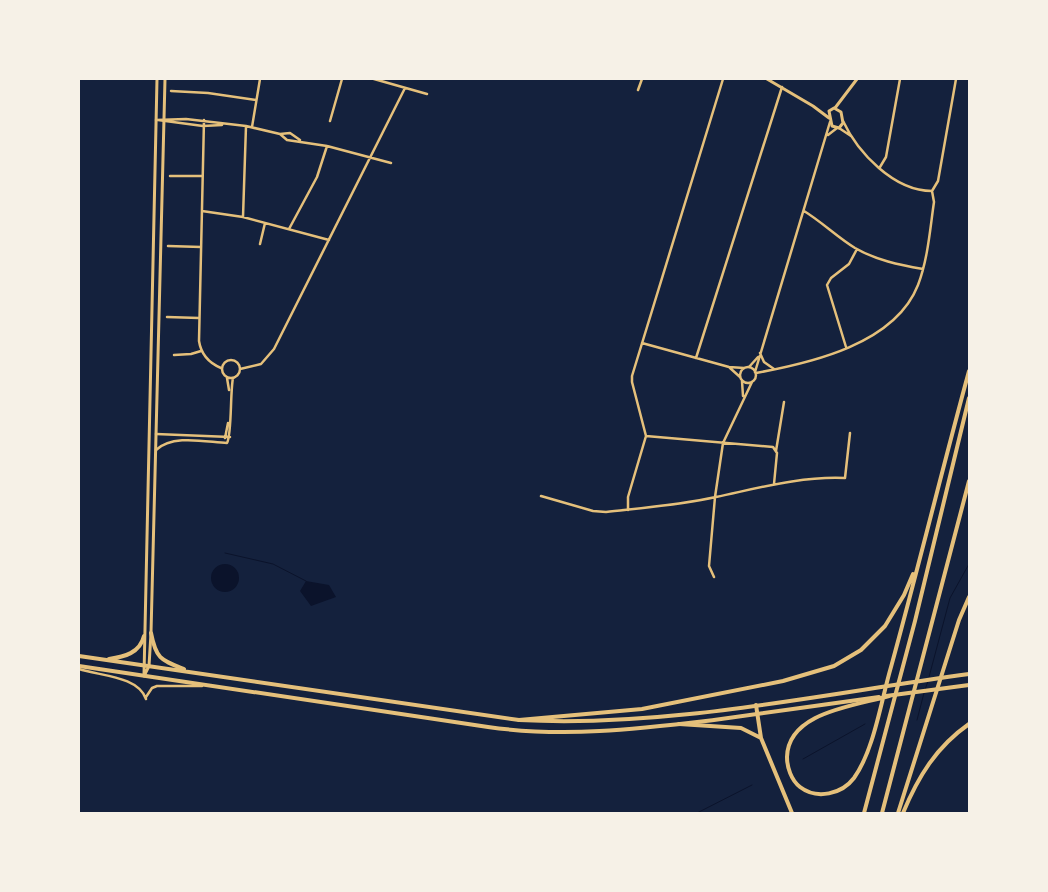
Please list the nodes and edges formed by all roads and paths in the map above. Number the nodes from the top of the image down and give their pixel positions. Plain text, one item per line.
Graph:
1 (157, 79) edge
2 (165, 79) edge
3 (260, 79) edge
4 (342, 79) edge
5 (374, 79) edge
6 (642, 79) edge
7 (723, 79) edge
8 (767, 79) edge
9 (857, 79) edge
10 (900, 79) edge
11 (956, 79) edge
12 (782, 87) junction
13 (405, 88) junction
14 (638, 90) dead end
15 (171, 91) dead end
16 (427, 94) dead end
17 (844, 98) junction
18 (256, 100) junction
19 (813, 106) junction
20 (835, 108) junction
21 (829, 112) junction
22 (841, 113) junction
23 (829, 118) junction
24 (842, 119) junction
25 (156, 120) junction
26 (164, 120) junction
27 (204, 120) junction
28 (330, 121) dead end
29 (830, 122) junction
30 (226, 124) junction
31 (204, 126) junction
32 (246, 126) junction
33 (252, 127) junction
34 (838, 128) junction
35 (280, 134) junction
36 (826, 139) junction
37 (300, 140) junction
38 (855, 141) junction
39 (327, 146) junction
40 (371, 157) junction
41 (391, 163) dead end
42 (880, 168) junction
43 (170, 176) dead end
44 (202, 176) junction
45 (932, 192) junction
46 (202, 210) junction
47 (804, 211) junction
48 (243, 217) junction
49 (265, 223) junction
50 (289, 229) junction
51 (329, 240) junction
52 (260, 244) dead end
53 (168, 246) dead end
54 (201, 247) junction
55 (857, 249) junction
56 (923, 269) junction
57 (167, 317) dead end
58 (199, 318) junction
59 (642, 343) junction
60 (847, 348) junction
61 (201, 350) junction
62 (760, 353) junction
63 (174, 355) dead end
64 (696, 358) junction
65 (729, 366) junction
66 (749, 367) junction
67 (222, 368) junction
68 (744, 368) junction
69 (240, 369) junction
70 (775, 369) junction
71 (969, 371) edge
72 (756, 372) junction
73 (227, 378) junction
74 (233, 378) junction
75 (740, 378) junction
76 (752, 382) junction
77 (230, 394) junction
78 (969, 398) edge
79 (742, 400) junction
80 (784, 402) dead end
81 (229, 417) junction
82 (850, 433) dead end
83 (156, 434) junction
84 (646, 436) junction
85 (225, 437) junction
86 (230, 437) junction
87 (227, 443) junction
88 (723, 443) junction
89 (156, 450) junction
90 (776, 450) junction
91 (969, 482) edge
92 (774, 484) junction
93 (540, 496) dead end
94 (715, 497) junction
95 (934, 502) junction
96 (628, 510) junction
97 (714, 577) dead end
98 (969, 597) edge
99 (151, 633) junction
100 (144, 636) junction
101 (79, 656) edge
102 (104, 659) junction
103 (143, 666) junction
104 (149, 666) junction
105 (79, 667) edge
106 (191, 672) junction
107 (969, 674) edge
108 (144, 676) junction
109 (968, 685) edge
110 (208, 686) junction
111 (889, 696) junction
112 (756, 705) junction
113 (756, 716) junction
114 (519, 720) junction
115 (679, 724) junction
116 (969, 724) edge
117 (761, 738) junction
118 (792, 813) edge
119 (864, 813) edge
120 (882, 813) edge
121 (898, 813) edge
122 (903, 813) edge

1 - 25 street
2 - 26 street
3 - 18 street
4 - 28 street
5 - 13 street
6 - 14 street
7 - 59 street
8 - 12 street
9 - 17 street
10 - 42 street
11 - 45 street
12 - 19 street
12 - 64 street
13 - 16 street
13 - 40 street
15 - 18 street
17 - 20 street
17 - 22 street
18 - 33 street
19 - 21 street
19 - 23 street
20 - 21 street
20 - 22 street
21 - 23 street
22 - 24 street
23 - 29 street
24 - 34 street
24 - 38 street
25 - 26 street
25 - 100 street
26 - 27 street
26 - 31 street
26 - 83 street
27 - 30 street
27 - 31 street
29 - 34 street
29 - 36 street
30 - 31 street
30 - 32 street
31 - 44 street
32 - 33 street
32 - 48 street
33 - 35 street
34 - 36 street
34 - 38 street
35 - 37 street
35 - 37 street
36 - 47 street
37 - 39 street
38 - 42 street
39 - 40 street
39 - 50 street
40 - 41 street
40 - 51 street
42 - 45 street
43 - 44 street
44 - 46 street
45 - 56 street
46 - 48 street
46 - 54 street
47 - 55 street
47 - 62 street
48 - 49 street
49 - 50 street
49 - 52 street
50 - 51 street
51 - 69 street
53 - 54 street
54 - 58 street
55 - 56 street
55 - 60 street
56 - 60 street
57 - 58 street
58 - 61 street
59 - 64 street
59 - 84 street
60 - 70 street
61 - 63 street
61 - 67 street
62 - 66 street
62 - 70 street
62 - 72 street
64 - 65 street
65 - 68 street
65 - 75 street
66 - 68 street
66 - 72 street
67 - 69 street
67 - 73 street
68 - 75 street
69 - 74 street
70 - 72 street
71 - 95 main road
72 - 76 street
73 - 74 street
73 - 77 street
74 - 77 street
75 - 76 street
75 - 79 street
76 - 79 street
77 - 81 street
78 - 119 main road
79 - 88 street
80 - 90 street
81 - 85 street
81 - 86 street
82 - 92 street
83 - 85 street
83 - 89 street
84 - 88 street
84 - 96 street
85 - 86 street
85 - 87 street
86 - 87 street
87 - 89 street
88 - 90 street
88 - 94 street
89 - 99 street
90 - 92 street
91 - 120 main road
92 - 94 street
93 - 96 street
94 - 96 street
94 - 97 street
95 - 111 main road
95 - 114 main road
98 - 121 main road
99 - 104 street
99 - 106 main road
100 - 102 main road
100 - 103 street
101 - 102 main road
102 - 103 main road
103 - 104 main road
103 - 108 street
104 - 106 main road
104 - 108 street
105 - 108 main road
105 - 110 street
106 - 114 main road
107 - 112 main road
108 - 110 main road
109 - 111 main road
110 - 115 main road
111 - 113 main road
112 - 113 main road
112 - 114 main road
113 - 115 main road
113 - 117 main road
115 - 117 main road
116 - 122 main road
117 - 118 main road

